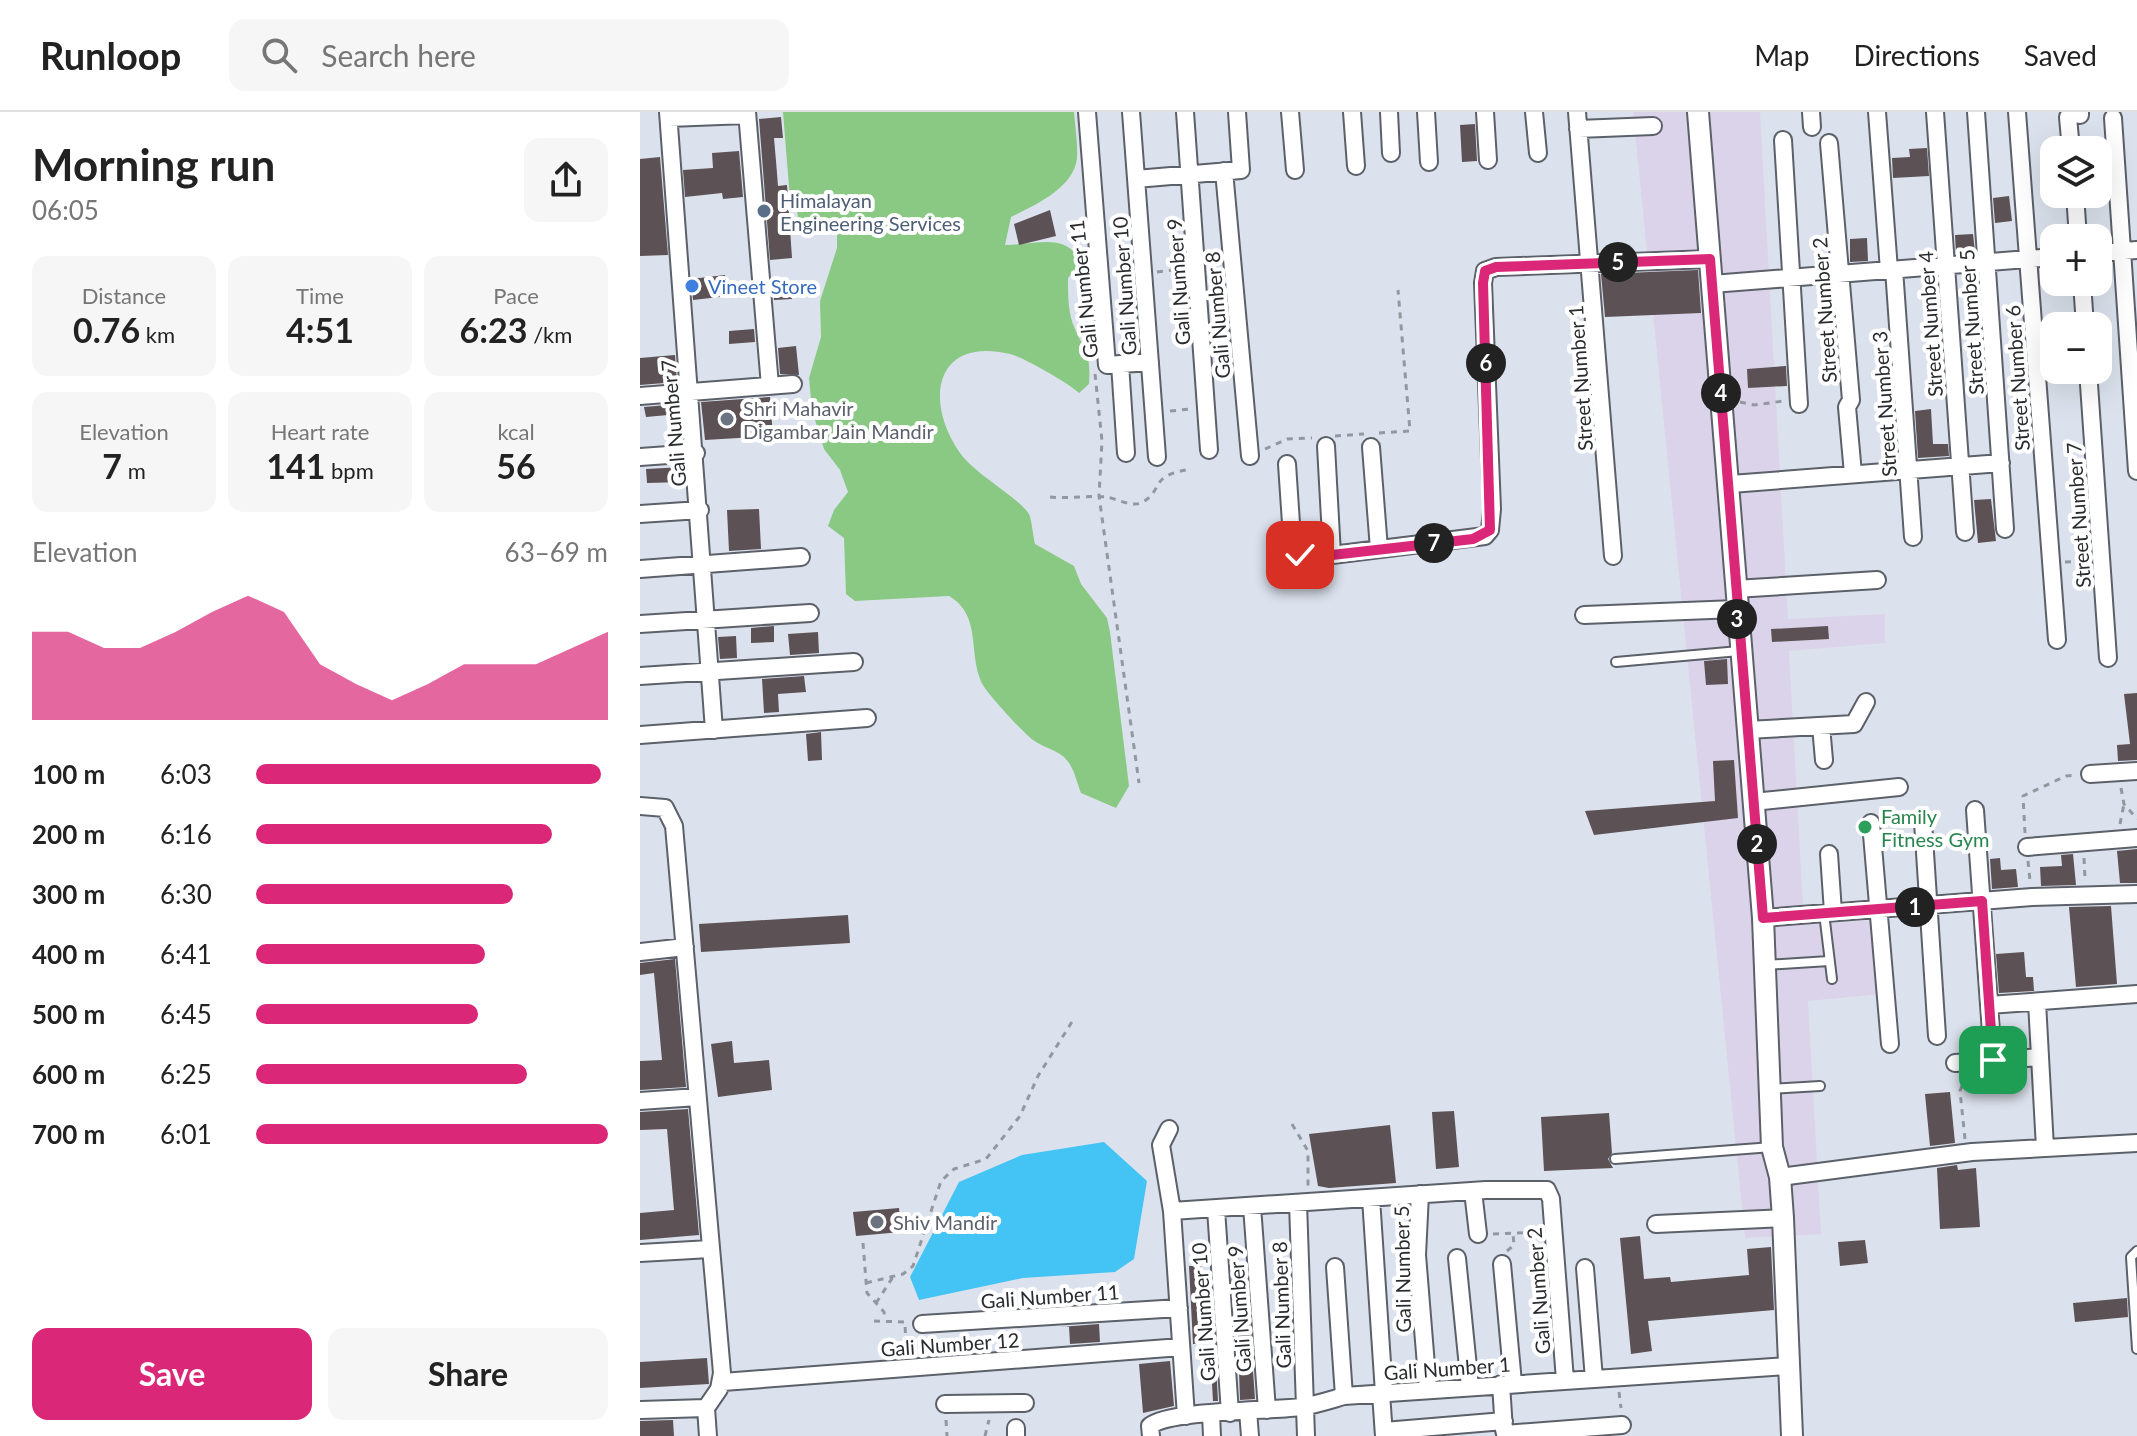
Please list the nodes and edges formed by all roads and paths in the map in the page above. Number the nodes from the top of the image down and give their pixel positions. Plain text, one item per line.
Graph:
1 (1087, 112) edge
2 (1131, 112) edge
3 (1185, 112) edge
4 (1237, 112) edge
5 (1290, 112) edge
6 (1352, 112) edge
7 (1389, 112) edge
8 (1426, 112) edge
9 (1485, 112) edge
10 (1534, 112) edge
11 (1698, 112) edge
12 (1877, 112) edge
13 (1976, 112) edge
14 (2017, 112) edge
15 (747, 113) edge
16 (1935, 113) edge
17 (2076, 114) edge
18 (669, 115) edge
19 (2113, 118) dead end
20 (1577, 120) edge
21 (1653, 126) dead end
22 (2073, 136) edge
23 (1783, 140) dead end
24 (1829, 143) dead end
25 (1391, 153) dead end
26 (1538, 153) dead end
27 (1488, 160) dead end
28 (1429, 162) dead end
29 (1356, 166) dead end
30 (1295, 170) dead end
31 (1224, 171) junction
32 (1190, 175) junction
33 (1136, 179) junction
34 (2129, 251) edge
35 (1710, 259) junction
36 (2040, 259) edge
37 (2028, 260) junction
38 (1987, 262) junction
39 (1592, 263) junction
40 (1946, 265) junction
41 (1197, 268) junction
42 (1892, 269) junction
43 (1143, 273) junction
44 (1843, 273) junction
45 (1790, 277) junction
46 (1712, 284) junction
47 (1398, 290) dead end
48 (1150, 362) junction
49 (1120, 364) junction
50 (1094, 368) dead end
51 (793, 384) dead end
52 (2089, 384) edge
53 (770, 386) junction
54 (690, 392) junction
55 (640, 396) edge
56 (1722, 399) junction
57 (1799, 400) joint
58 (1206, 407) junction
59 (1154, 413) junction
60 (1371, 438) junction
61 (1325, 440) junction
62 (1209, 450) dead end
63 (696, 453) junction
64 (1126, 453) dead end
65 (1250, 456) joint
66 (640, 457) edge
67 (1157, 457) dead end
68 (2001, 463) junction
69 (1287, 464) dead end
70 (1961, 465) junction
71 (1909, 469) junction
72 (1186, 470) dead end
73 (2137, 471) edge
74 (1853, 474) junction
75 (1731, 484) junction
76 (1099, 496) junction
77 (1050, 497) dead end
78 (700, 510) junction
79 (640, 514) edge
80 (2005, 529) dead end
81 (1965, 532) dead end
82 (1913, 537) dead end
83 (1379, 549) junction
84 (1332, 555) junction
85 (1613, 556) dead end
86 (801, 557) dead end
87 (2102, 562) junction
88 (2050, 564) junction
89 (704, 565) junction
90 (640, 569) edge
91 (1877, 580) dead end
92 (1736, 599) junction
93 (810, 613) dead end
94 (1584, 615) dead end
95 (707, 619) junction
96 (640, 624) edge
97 (2057, 640) dead end
98 (1740, 651) junction
99 (2108, 658) dead end
100 (854, 662) dead end
101 (1616, 662) dead end
102 (711, 672) junction
103 (640, 676) edge
104 (1866, 702) dead end
105 (867, 718) dead end
106 (1821, 726) junction
107 (714, 730) junction
108 (1747, 730) junction
109 (640, 735) edge
110 (1824, 760) dead end
111 (2130, 772) edge
112 (2090, 774) joint
113 (1139, 783) dead end
114 (1899, 787) dead end
115 (1753, 802) junction
116 (2124, 804) junction
117 (640, 806) edge
118 (2021, 806) dead end
119 (1975, 810) dead end
120 (2137, 819) edge
121 (1923, 822) dead end
122 (1871, 823) dead end
123 (2137, 838) edge
124 (2117, 840) junction
125 (2083, 843) junction
126 (2027, 847) dead end
127 (1829, 854) dead end
128 (2137, 894) edge
129 (2087, 898) junction
130 (1982, 901) junction
131 (1930, 906) junction
132 (1879, 910) junction
133 (1828, 913) junction
134 (1763, 918) junction
135 (685, 947) junction
136 (640, 952) edge
137 (1829, 961) junction
138 (1765, 965) junction
139 (1832, 979) dead end
140 (2137, 994) edge
141 (2037, 1002) junction
142 (1989, 1005) junction
143 (1075, 1017) dead end
144 (1937, 1036) dead end
145 (1890, 1044) dead end
146 (2040, 1057) junction
147 (1993, 1060) junction
148 (1972, 1061) junction
149 (1955, 1063) dead end
150 (1820, 1086) dead end
151 (1770, 1089) junction
152 (697, 1097) junction
153 (640, 1101) edge
154 (1292, 1124) dead end
155 (1169, 1129) dead end
156 (2137, 1143) edge
157 (1772, 1147) junction
158 (2045, 1148) junction
159 (1972, 1152) junction
160 (1615, 1159) dead end
161 (1780, 1177) junction
162 (1473, 1191) junction
163 (1420, 1194) junction
164 (1371, 1198) junction
165 (1304, 1202) junction
166 (1252, 1206) junction
167 (1216, 1209) junction
168 (1172, 1211) junction
169 (1783, 1218) junction
170 (1656, 1224) dead end
171 (1554, 1231) junction
172 (1478, 1234) joint
173 (863, 1243) dead end
174 (710, 1249) junction
175 (2137, 1251) edge
176 (640, 1253) edge
177 (1457, 1258) dead end
178 (1502, 1264) dead end
179 (1335, 1267) dead end
180 (1585, 1268) dead end
181 (893, 1277) junction
182 (866, 1283) junction
183 (876, 1303) junction
184 (1179, 1308) junction
185 (885, 1320) junction
186 (874, 1321) dead end
187 (922, 1324) dead end
188 (1181, 1347) junction
189 (2137, 1349) edge
190 (1787, 1366) junction
191 (907, 1368) junction
192 (1618, 1377) junction
193 (1594, 1379) junction
194 (1565, 1380) junction
195 (723, 1382) junction
196 (1507, 1384) junction
197 (1470, 1387) junction
198 (1428, 1390) junction
199 (1382, 1393) junction
200 (1344, 1396) junction
201 (1025, 1403) dead end
202 (945, 1404) dead end
203 (1304, 1407) junction
204 (706, 1408) junction
205 (640, 1410) edge
206 (1267, 1410) junction
207 (1248, 1411) junction
208 (1230, 1413) junction
209 (1211, 1414) junction
210 (1186, 1416) junction
211 (1622, 1425) joint
212 (1504, 1430) edge
213 (1384, 1434) edge
214 (1151, 1435) edge
215 (708, 1436) edge
216 (1133, 1436) edge
217 (1212, 1436) edge
218 (1250, 1436) edge
219 (1306, 1436) edge
220 (1792, 1436) edge

1 - 49 street, Gali Number 11
2 - 33 street, Gali Number 10
3 - 32 street, Gali Number 9
4 - 31 street
5 - 30 street
6 - 29 street
7 - 25 street
8 - 28 street
9 - 27 street
10 - 26 street
11 - 35 street
12 - 42 street, Street Number 3
13 - 38 street, Street Number 5
14 - 37 street, Street Number 6
15 - 18 street
15 - 53 street
16 - 40 street, Street Number 4
17 - 22 street
18 - 54 street, Gali Number 7
19 - 34 street
20 - 21 street
20 - 39 street, Street Number 1
23 - 45 street
24 - 44 street, Street Number 2
31 - 32 street
31 - 65 street, Gali Number 8
32 - 33 street
32 - 41 street, Gali Number 9
33 - 43 street, Gali Number 10
34 - 73 street
35 - 39 street
35 - 46 street
36 - 37 street
37 - 38 street
37 - 88 street, Street Number 6
38 - 40 street
38 - 68 street, Street Number 5
39 - 83 street
39 - 85 street, Street Number 1
40 - 42 street
40 - 70 street, Street Number 4
41 - 43 path
41 - 58 street, Gali Number 9
42 - 44 street
42 - 71 street, Street Number 3
43 - 48 street, Gali Number 10
44 - 45 street
44 - 74 street, Street Number 2
45 - 46 street
45 - 57 street
46 - 56 street
47 - 60 path
48 - 49 street
48 - 59 street, Gali Number 10
49 - 64 street, Gali Number 11
50 - 76 path
51 - 53 street
52 - 87 street, Street Number 7
53 - 54 street
54 - 55 street
54 - 63 street, Gali Number 7
56 - 57 path
56 - 75 street
58 - 59 path
58 - 62 street, Gali Number 9
59 - 67 street, Gali Number 10
60 - 61 path
60 - 83 street
61 - 65 path
61 - 84 street
63 - 66 street
63 - 78 street, Gali Number 7
68 - 70 street
68 - 80 street, Street Number 5
69 - 84 street
70 - 71 street
70 - 81 street, Street Number 4
71 - 74 street
71 - 82 street, Street Number 3
72 - 76 path
74 - 75 street
75 - 92 street
76 - 77 path
76 - 113 path
78 - 79 street
78 - 89 street, Gali Number 7
83 - 84 street
86 - 89 street
87 - 88 path
87 - 99 street, Street Number 7
88 - 97 street, Street Number 6
89 - 90 street
89 - 95 street, Gali Number 7
91 - 92 street
92 - 94 street
92 - 98 street
93 - 95 street
95 - 96 street
95 - 102 street, Gali Number 7
98 - 101 lane
98 - 108 street
100 - 102 street
102 - 103 street
102 - 107 street, Gali Number 7
104 - 106 street
105 - 107 street
106 - 108 street
106 - 110 street
107 - 109 street
108 - 115 street
111 - 112 street
111 - 116 path
112 - 118 path
114 - 115 street
115 - 134 street
116 - 120 path
116 - 124 path
117 - 135 street
119 - 130 street
121 - 131 street
122 - 132 street
123 - 124 street
124 - 125 street
125 - 126 street
125 - 129 path
127 - 133 street
128 - 129 street
129 - 130 street
130 - 131 street
130 - 142 street
131 - 132 street
131 - 144 street
132 - 133 street
132 - 145 street
133 - 134 street
133 - 137 lane
134 - 138 street
135 - 136 street
135 - 152 street
137 - 138 lane
137 - 139 lane
138 - 151 street
140 - 141 street
141 - 142 street
141 - 146 street
142 - 147 street
143 - 181 path
146 - 147 street
146 - 158 street
147 - 148 street
148 - 149 street
148 - 159 path
150 - 151 lane
151 - 157 street
152 - 153 street
152 - 174 street
154 - 165 path
155 - 168 street
156 - 158 street
157 - 160 lane
157 - 161 street
158 - 159 street
159 - 161 street
161 - 169 street
162 - 163 street
162 - 171 street, Gali Number 2
162 - 172 street
163 - 164 street
163 - 198 street, Gali Number 5
164 - 165 street
164 - 199 street
165 - 166 street
165 - 203 street, Gali Number 8
166 - 167 street
166 - 206 street, Gali Number 9
167 - 168 street
167 - 208 street, Gali Number 10
168 - 184 street
169 - 170 street
169 - 190 street
171 - 172 path
171 - 194 street, Gali Number 2
173 - 182 path
174 - 176 street
174 - 195 street
175 - 189 lane
177 - 197 street
178 - 196 street
179 - 200 street
180 - 193 street
181 - 182 path
181 - 183 path
182 - 183 path
183 - 185 path
184 - 187 street, Gali Number 11
184 - 188 street
185 - 186 path
185 - 191 path
188 - 191 street, Gali Number 12
188 - 210 street
190 - 192 street, Gali Number 1
190 - 220 street
191 - 195 street, Gali Number 12
192 - 193 street, Gali Number 1
192 - 211 path
193 - 194 street, Gali Number 1
194 - 196 street, Gali Number 1
195 - 204 street
196 - 197 street, Gali Number 1
196 - 212 street
197 - 198 street, Gali Number 1
198 - 199 street, Gali Number 1
199 - 200 street, Gali Number 1
199 - 213 street
200 - 203 street, Gali Number 1
201 - 202 street
203 - 206 street, Gali Number 1
203 - 219 street, Gali Number 8
204 - 205 street
204 - 215 street
206 - 207 street, Gali Number 1
207 - 208 street, Gali Number 1
207 - 218 street
208 - 209 street, Gali Number 1
209 - 210 street, Gali Number 1
209 - 217 street
210 - 214 street, Gali Number 1
211 - 212 street
212 - 213 street
214 - 216 street

